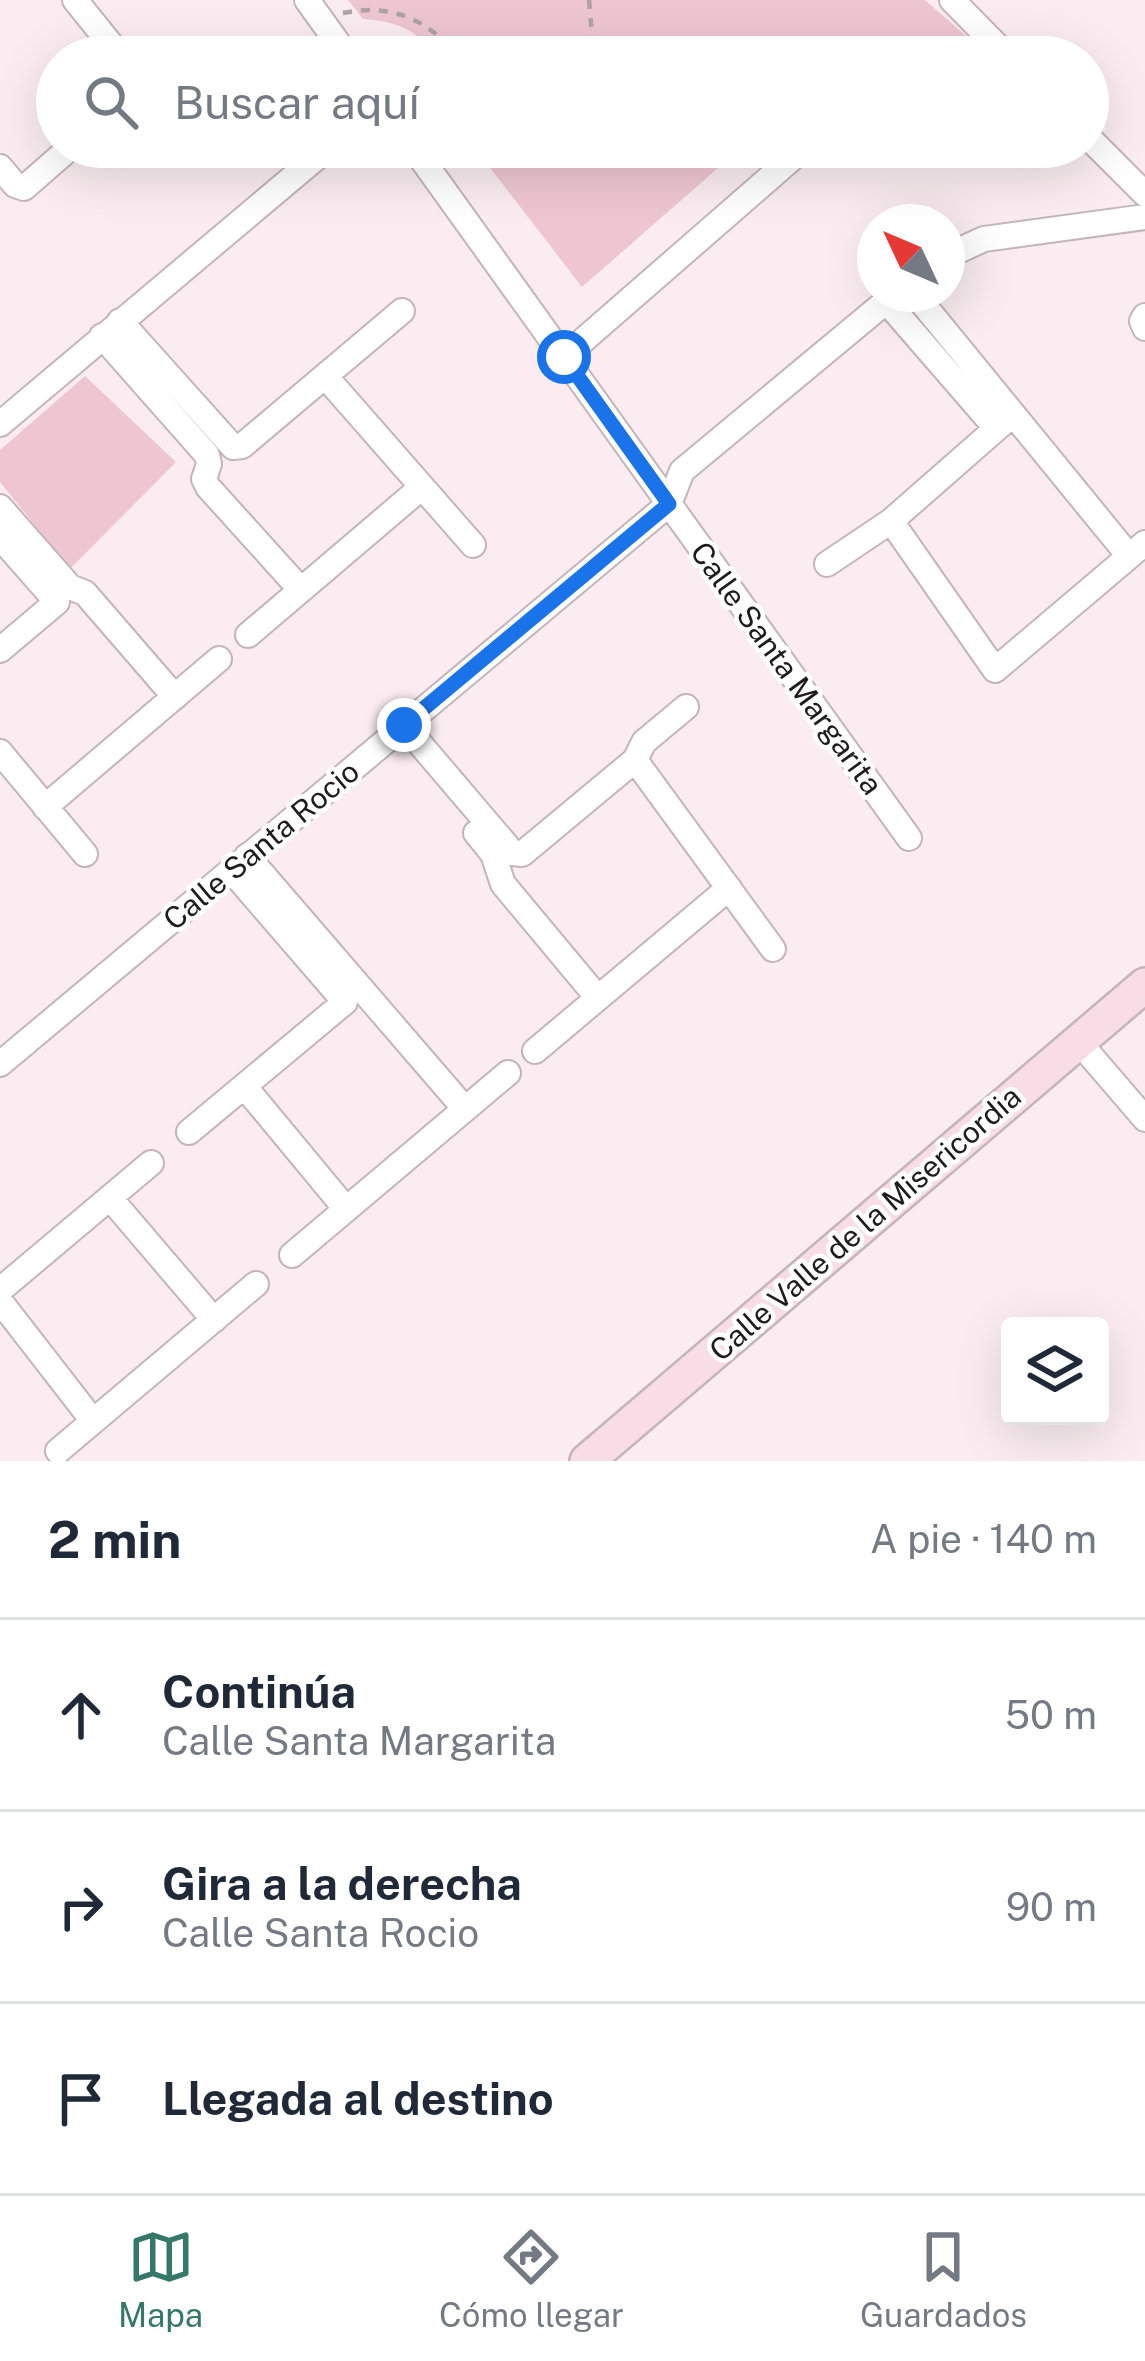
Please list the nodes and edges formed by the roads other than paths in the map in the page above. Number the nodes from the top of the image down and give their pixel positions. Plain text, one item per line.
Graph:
1 (75, 0) edge
2 (952, 0) edge
3 (314, 9) edge
4 (104, 36) edge
5 (333, 36) edge
6 (985, 36) edge
7 (1109, 158) edge
8 (0, 167) edge
9 (47, 168) edge
10 (304, 168) edge
11 (428, 168) edge
12 (781, 168) edge
13 (1145, 194) edge
14 (1145, 217) edge
15 (965, 248) edge
16 (402, 311) dead end
17 (873, 312) edge
18 (905, 312) edge
19 (928, 312) edge
20 (1145, 316) edge
21 (1145, 328) edge
22 (111, 329) junction
23 (564, 357) junction
24 (325, 376) junction
25 (1004, 422) junction
26 (0, 424) edge
27 (422, 487) junction
28 (669, 504) junction
29 (0, 507) edge
30 (891, 521) junction
31 (0, 537) edge
32 (472, 545) dead end
33 (1137, 550) edge
34 (827, 564) dead end
35 (301, 590) junction
36 (248, 635) dead end
37 (0, 650) edge
38 (219, 659) dead end
39 (175, 697) junction
40 (686, 707) dead end
41 (398, 730) junction
42 (0, 752) edge
43 (635, 760) junction
44 (45, 807) junction
45 (909, 838) dead end
46 (85, 854) dead end
47 (239, 863) junction
48 (729, 888) junction
49 (773, 949) dead end
50 (1145, 985) edge
51 (598, 998) junction
52 (1078, 1041) junction
53 (535, 1051) dead end
54 (0, 1064) edge
55 (508, 1073) dead end
56 (244, 1086) junction
57 (466, 1109) junction
58 (1145, 1119) edge
59 (189, 1132) dead end
60 (152, 1163) dead end
61 (110, 1198) junction
62 (346, 1209) junction
63 (292, 1255) dead end
64 (3, 1283) edge
65 (256, 1284) dead end
66 (214, 1320) junction
67 (93, 1421) junction
68 (58, 1451) dead end
69 (586, 1461) edge

1 - 4 street
2 - 6 street
3 - 5 street
7 - 13 street
8 - 9 street
10 - 22 street
11 - 23 street, Calle Santa Margarita
12 - 23 street
14 - 15 street
16 - 24 street
17 - 28 street, Calle Santa Rocio
18 - 25 street
19 - 25 street
20 - 21 street
22 - 24 street
22 - 26 street
22 - 35 street
23 - 28 street, Calle Santa Margarita
24 - 27 street
25 - 30 street
25 - 33 street
27 - 32 street
27 - 35 street
28 - 41 street, Calle Santa Rocio
28 - 45 street, Calle Santa Margarita
29 - 39 street
30 - 33 street
30 - 34 street
31 - 37 street
35 - 36 street
38 - 39 street
39 - 44 street
40 - 43 street
41 - 43 street
41 - 47 street, Calle Santa Rocio
41 - 51 street
42 - 44 street
43 - 48 street
44 - 46 street
47 - 54 street, Calle Santa Rocio
47 - 56 street
47 - 57 street
48 - 49 street
48 - 51 street
50 - 52 street, Calle Valle de la Misericordia
51 - 53 street
52 - 58 street
52 - 69 street, Calle Valle de la Misericordia
55 - 57 street
56 - 59 street
56 - 62 street
57 - 62 street
60 - 61 street
61 - 64 street
61 - 66 street
62 - 63 street
64 - 67 street
65 - 66 street
66 - 67 street
67 - 68 street

